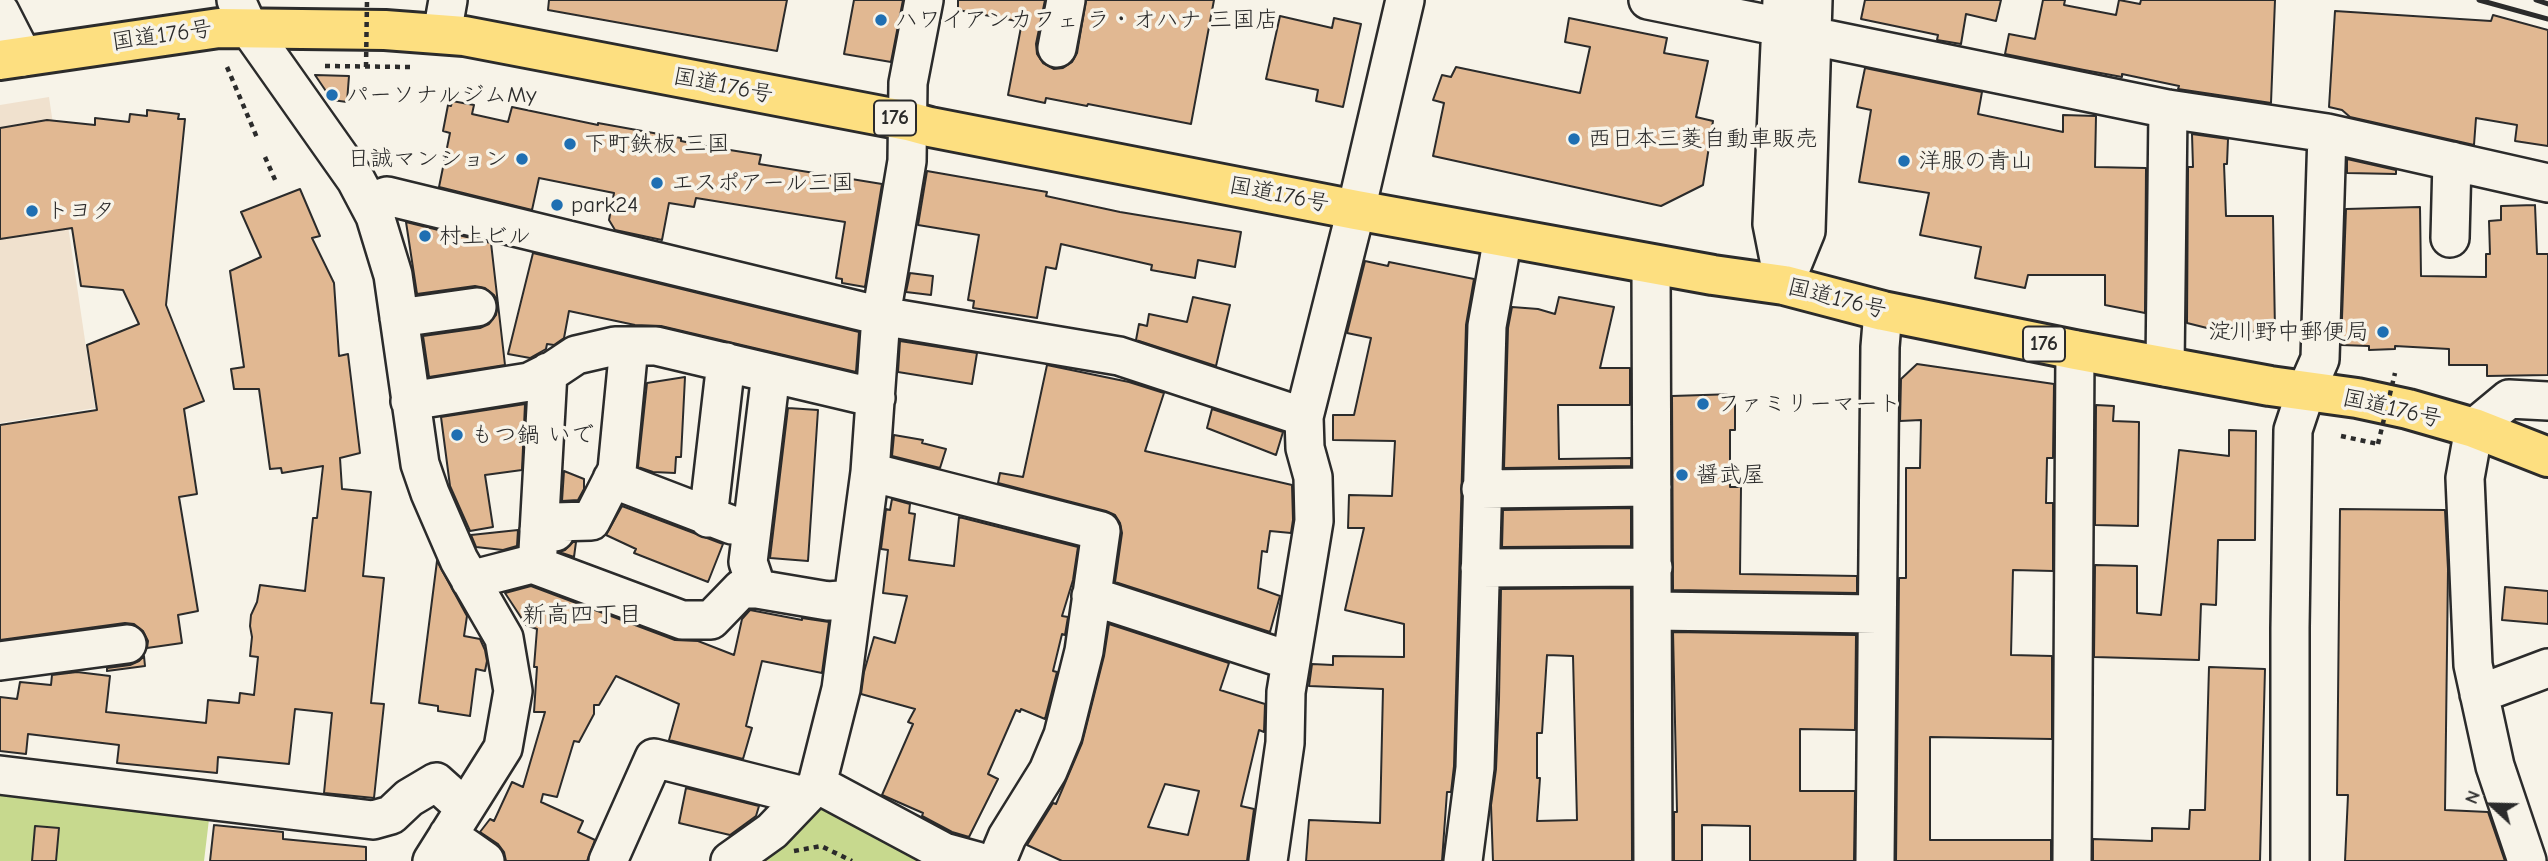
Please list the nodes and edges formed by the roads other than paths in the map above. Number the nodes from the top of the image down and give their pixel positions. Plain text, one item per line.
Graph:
1 (924, 0) edge
2 (1066, 0) edge
3 (1405, 0) edge
4 (1648, 0) edge
5 (1814, 0) edge
6 (0, 12) edge
7 (242, 13) edge
8 (445, 17) edge
9 (1792, 21) edge
10 (1057, 48) dead end
11 (11, 58) edge
12 (2168, 109) junction
13 (908, 121) junction
14 (2327, 133) junction
15 (2452, 161) junction
16 (2548, 183) edge
17 (369, 202) junction
18 (1356, 210) junction
19 (1503, 237) junction
20 (2450, 238) dead end
21 (1650, 264) junction
22 (1784, 285) junction
23 (477, 307) dead end
24 (1883, 310) junction
25 (881, 316) junction
26 (399, 318) junction
27 (629, 346) junction
28 (2075, 350) junction
29 (726, 362) junction
30 (2165, 367) junction
31 (548, 372) junction
32 (771, 373) junction
33 (2305, 391) junction
34 (876, 398) junction
35 (410, 401) junction
36 (2548, 401) edge
37 (1304, 417) junction
38 (2474, 428) junction
39 (2547, 457) edge
40 (870, 472) junction
41 (612, 479) junction
42 (1652, 487) junction
43 (1481, 489) junction
44 (708, 518) junction
45 (751, 531) junction
46 (538, 548) junction
47 (1653, 567) junction
48 (1480, 569) junction
49 (470, 580) junction
50 (757, 589) junction
51 (1091, 596) junction
52 (853, 599) junction
53 (1653, 611) junction
54 (1877, 614) junction
55 (127, 644) dead end
56 (0, 661) edge
57 (1291, 661) junction
58 (2548, 668) edge
59 (2479, 694) junction
60 (0, 775) edge
61 (810, 790) junction
62 (448, 835) edge
63 (485, 861) edge
64 (608, 861) edge
65 (730, 861) edge
66 (977, 861) edge
67 (997, 861) edge
68 (1268, 861) edge
69 (1463, 861) edge
70 (1653, 861) edge
71 (1875, 861) edge
72 (2072, 861) edge
73 (2290, 861) edge
74 (2314, 861) edge
75 (2527, 861) edge

1 - 13 street
2 - 10 street
3 - 18 street
4 - 9 street
5 - 9 street
6 - 11 street
7 - 8 highway, 国道176号 / 176
7 - 11 highway, 国道176号 / 176
7 - 17 street
8 - 13 highway, 国道176号 / 176
9 - 12 street
9 - 22 street
12 - 14 street
12 - 30 street
13 - 18 highway, 国道176号 / 176
13 - 25 street
14 - 15 street
14 - 33 street
15 - 16 street
15 - 20 street
17 - 25 street
17 - 26 street
18 - 19 highway, 国道176号 / 176
18 - 37 street
19 - 21 highway, 国道176号 / 176
19 - 43 street
21 - 22 highway, 国道176号 / 176
21 - 42 street
22 - 24 highway, 国道176号 / 176
23 - 26 street
24 - 28 highway, 国道176号 / 176
24 - 54 street
25 - 34 street
25 - 37 street
26 - 35 street
27 - 29 street
27 - 31 street
27 - 41 street
28 - 30 highway, 国道176号 / 176
28 - 72 street
29 - 32 street
29 - 44 street
30 - 33 highway, 国道176号 / 176
31 - 35 street
31 - 46 street
32 - 34 street
32 - 45 street
33 - 38 highway, 国道176号 / 176
33 - 73 street
33 - 74 street
34 - 40 street
35 - 49 street
36 - 38 street
37 - 57 street
38 - 39 highway, 国道176号 / 176
38 - 59 street
40 - 51 street
40 - 52 street
41 - 44 street
41 - 46 street
42 - 43 street
42 - 47 street
43 - 48 street
44 - 45 street
45 - 50 street
46 - 49 street
46 - 50 street
47 - 48 street
47 - 53 street
48 - 69 street
49 - 62 street
50 - 52 street
51 - 57 street
51 - 67 street
52 - 61 street
53 - 54 street
53 - 70 street
54 - 71 street
55 - 56 street
57 - 68 street
58 - 59 street
59 - 75 street
60 - 62 street
61 - 64 street
61 - 65 street
61 - 66 street
62 - 63 street

